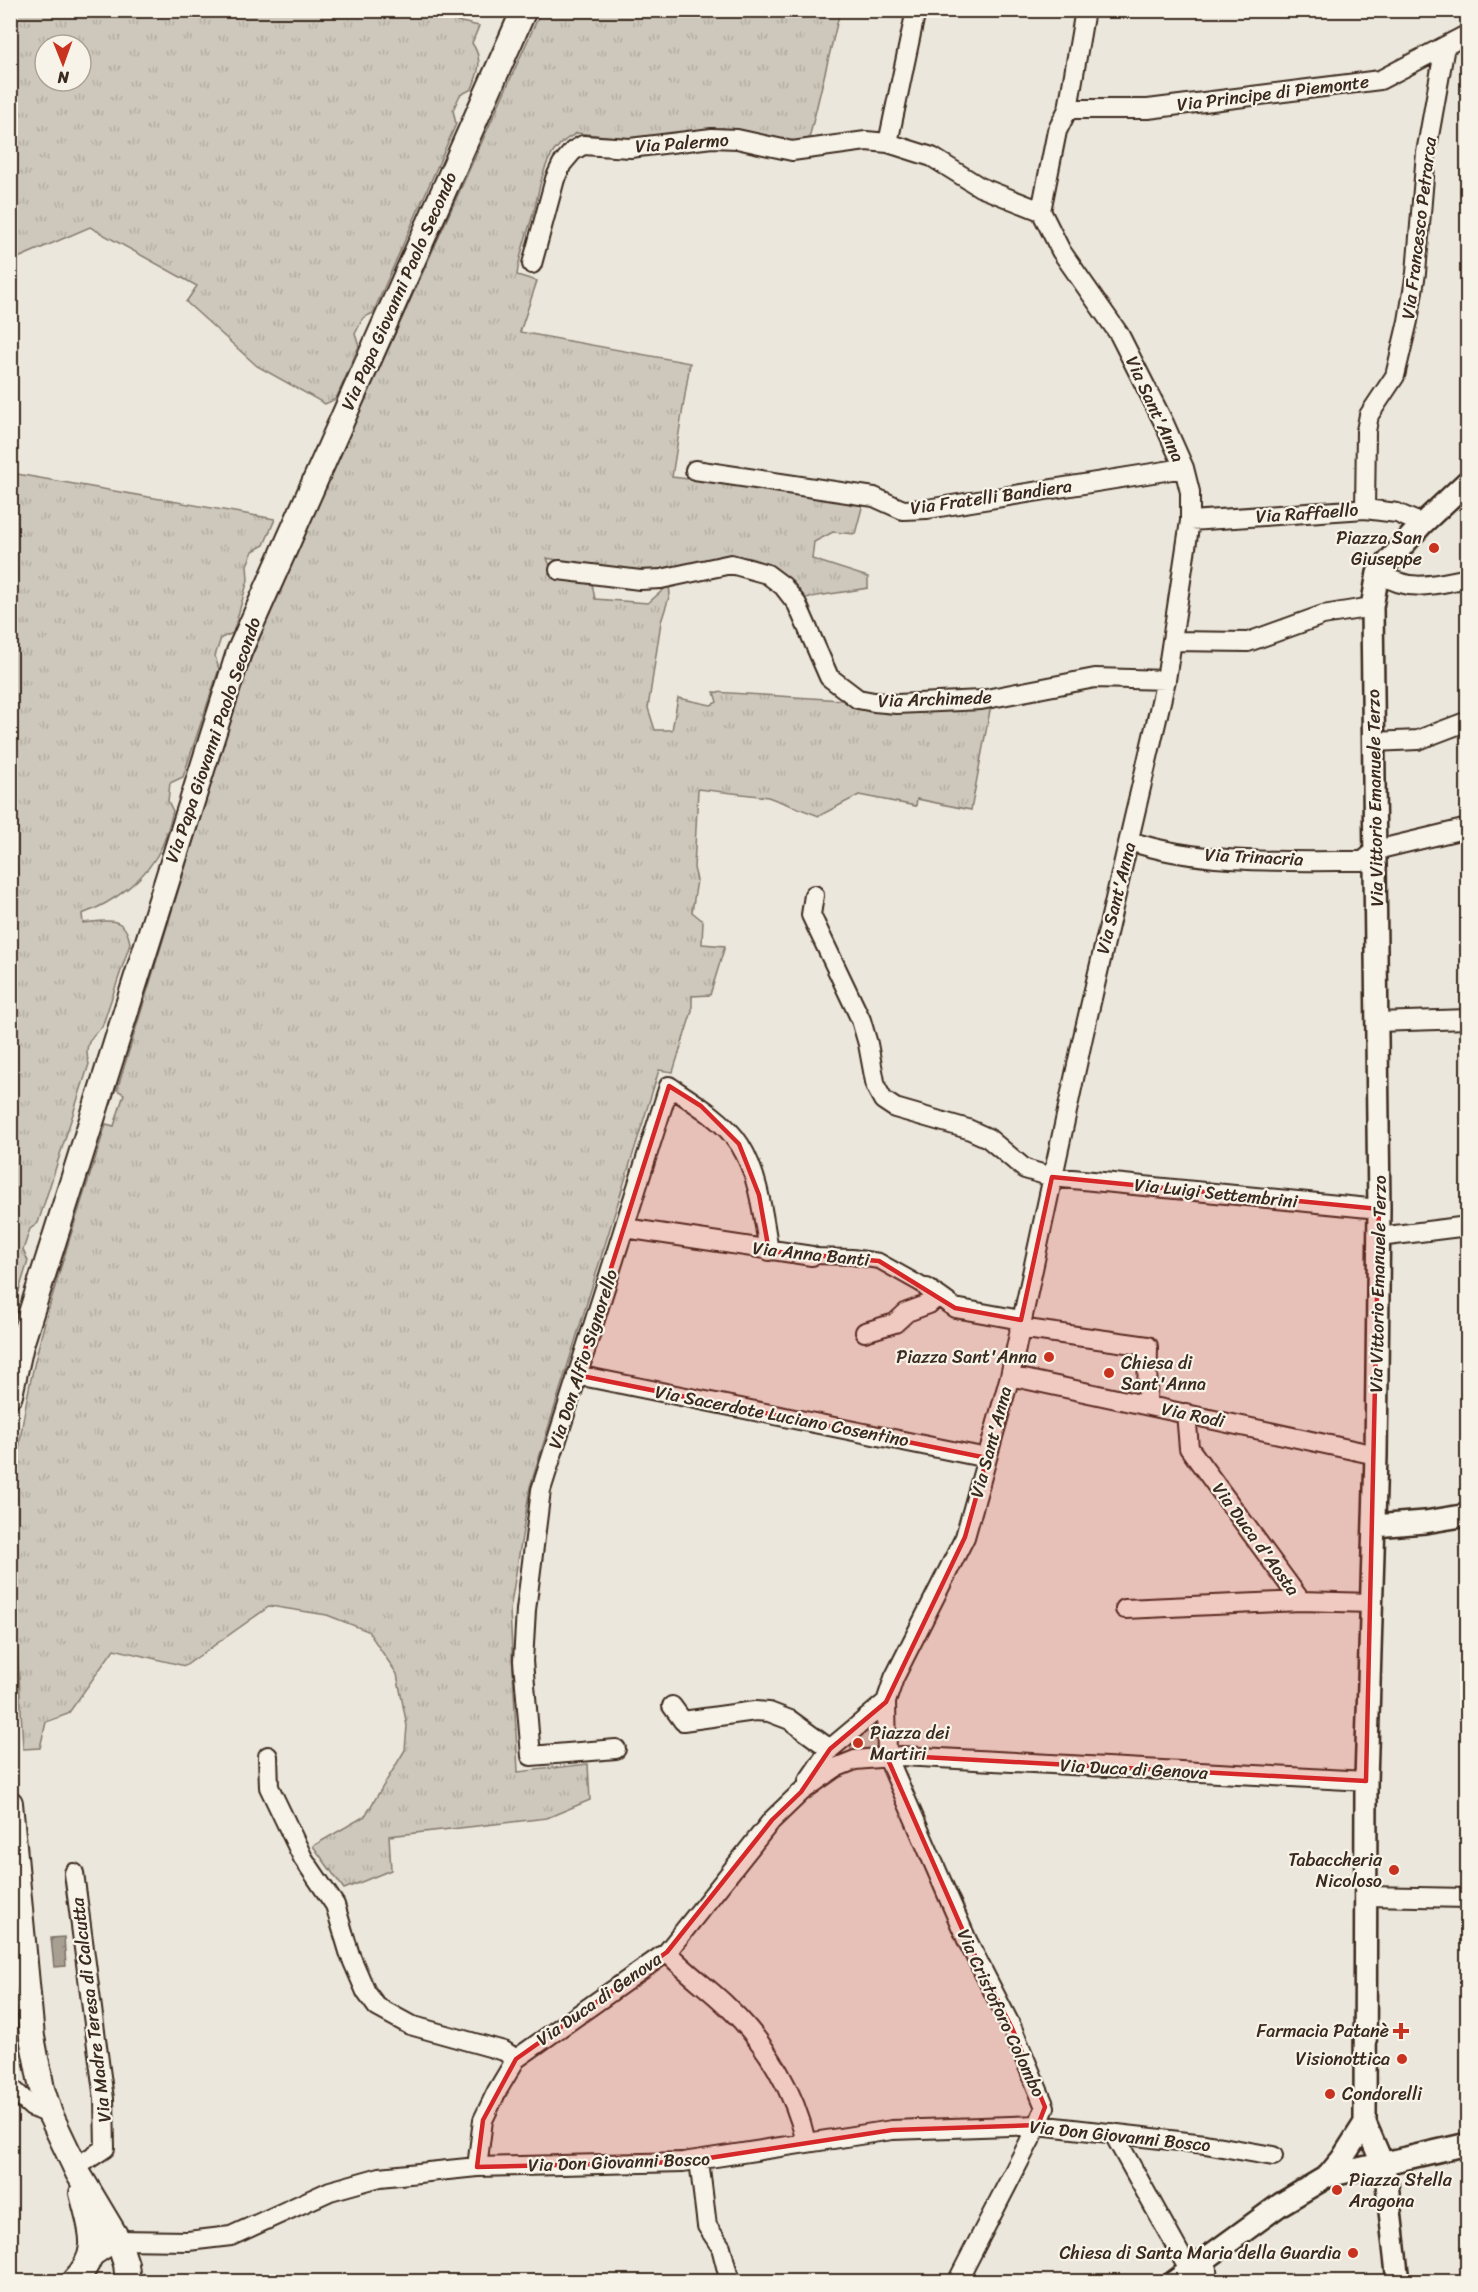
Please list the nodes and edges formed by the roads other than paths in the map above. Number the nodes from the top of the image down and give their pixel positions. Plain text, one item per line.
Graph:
1 (524, 10) edge
2 (916, 10) edge
3 (1085, 10) edge
4 (1467, 34) edge
5 (1445, 46) junction
6 (1068, 109) junction
7 (888, 142) junction
8 (1041, 211) junction
9 (532, 264) dead end
10 (1184, 468) junction
11 (695, 470) dead end
12 (1467, 481) edge
13 (1365, 509) junction
14 (1190, 521) junction
15 (1422, 524) junction
16 (559, 570) dead end
17 (1378, 573) junction
18 (1467, 578) edge
19 (1372, 607) junction
20 (1172, 641) junction
21 (1166, 680) junction
22 (1467, 721) edge
23 (1374, 742) junction
24 (1467, 828) edge
25 (1130, 841) junction
26 (1376, 850) junction
27 (814, 895) dead end
28 (1467, 1019) edge
29 (1377, 1022) junction
30 (1052, 1177) junction
31 (1379, 1209) junction
32 (1467, 1226) edge
33 (625, 1228) junction
34 (1379, 1237) junction
35 (769, 1251) junction
36 (812, 1256) joint
37 (932, 1292) junction
38 (1020, 1324) junction
39 (865, 1332) dead end
40 (577, 1375) junction
41 (1010, 1376) junction
42 (10, 1395) edge
43 (1147, 1405) junction
44 (1186, 1413) junction
45 (1376, 1455) junction
46 (987, 1458) junction
47 (1460, 1515) edge
48 (1374, 1520) junction
49 (1300, 1601) junction
50 (1371, 1603) junction
51 (1125, 1609) dead end
52 (886, 1702) junction
53 (672, 1706) dead end
54 (616, 1749) dead end
55 (830, 1749) junction
56 (268, 1756) dead end
57 (894, 1762) junction
58 (1366, 1781) junction
59 (801, 1792) junction
60 (10, 1803) edge
61 (74, 1873) dead end
62 (1366, 1896) junction
63 (1467, 1898) edge
64 (667, 1952) junction
65 (516, 2059) junction
66 (10, 2087) edge
67 (50, 2114) junction
68 (1365, 2123) junction
69 (1038, 2125) junction
70 (1113, 2133) junction
71 (806, 2142) junction
72 (1467, 2144) edge
73 (1273, 2156) dead end
74 (699, 2160) junction
75 (1391, 2163) junction
76 (477, 2167) junction
77 (76, 2171) junction
78 (1328, 2176) junction
79 (118, 2240) junction
80 (93, 2256) junction
81 (1206, 2258) junction
82 (1182, 2276) edge
83 (73, 2282) edge
84 (128, 2282) edge
85 (730, 2282) edge
86 (957, 2282) edge
87 (1208, 2282) edge
88 (1398, 2282) edge

1 - 42 main road, Via Papa Giovanni Paolo Secondo
2 - 7 street
3 - 6 street
4 - 5 street, Via Principe di Piemonte
5 - 6 street, Via Principe di Piemonte
5 - 13 street, Via Francesco Petrarca
6 - 8 street
7 - 8 street, Via Palermo
7 - 9 street, Via Palermo
8 - 10 street, Via Sant'Anna
10 - 11 street, Via Fratelli Bandiera
10 - 14 street, Via Sant'Anna
12 - 15 street
13 - 14 street, Via Raffaello
13 - 15 street, Via Raffaello
14 - 20 street, Via Sant'Anna
15 - 17 street
16 - 21 street, Via Archimede
17 - 18 street
17 - 19 street, Via Vittorio Emanuele Terzo
19 - 20 street
19 - 23 street, Via Vittorio Emanuele Terzo
20 - 21 street, Via Sant'Anna
21 - 25 street, Via Sant'Anna
22 - 23 street
23 - 26 street, Via Vittorio Emanuele Terzo
24 - 26 street, Via Trinacria
25 - 26 street, Via Trinacria
25 - 30 street, Via Sant'Anna
26 - 29 street, Via Vittorio Emanuele Terzo
27 - 30 street, Via Luigi Settembrini
28 - 29 street
29 - 31 street, Via Vittorio Emanuele Terzo
30 - 31 street, Via Luigi Settembrini
30 - 38 street, Via Sant'Anna
31 - 34 street, Via Vittorio Emanuele Terzo
32 - 34 street
33 - 35 street, Via Anna Banti
33 - 35 street, Via Don Alfio Signorello
33 - 40 street, Via Don Alfio Signorello
34 - 45 street, Via Vittorio Emanuele Terzo
35 - 36 street, Via Anna Banti
36 - 37 street, Via Anna Banti
37 - 38 street, Via Anna Banti
37 - 39 street
38 - 41 street, Via Sant'Anna
38 - 43 street, Via Anna Banti
40 - 46 street, Via Sacerdote Luciano Cosentino
40 - 54 street, Via Don Alfio Signorello
41 - 43 street, Via Rodi
41 - 46 street, Via Sant'Anna
43 - 44 street, Via Rodi
44 - 45 street, Via Rodi
44 - 49 street, Via Duca d'Aosta
45 - 48 street, Via Vittorio Emanuele Terzo
46 - 52 street, Via Sant'Anna
47 - 48 street
48 - 50 street, Via Vittorio Emanuele Terzo
49 - 50 street, Via Duca d'Aosta
49 - 51 street
50 - 58 street, Via Vittorio Emanuele Terzo
52 - 55 street
52 - 57 street
53 - 55 street
55 - 59 street
56 - 65 street
57 - 58 street, Via Duca di Genova
57 - 59 street, Via Duca di Genova
57 - 69 street, Via Cristoforo Colombo
58 - 62 street, Via Vittorio Emanuele Terzo
59 - 64 street, Via Duca di Genova
60 - 67 main road
61 - 77 street, Via Madre Teresa di Calcutta
62 - 63 street
62 - 68 street, Via Vittorio Emanuele Terzo
64 - 65 street, Via Duca di Genova
64 - 71 street
65 - 76 street, Via Duca di Genova
66 - 67 street
67 - 77 main road
68 - 75 street
68 - 78 street
69 - 70 street, Via Don Giovanni Bosco
69 - 71 street, Via Don Giovanni Bosco
69 - 86 street, Via Cristoforo Colombo
70 - 73 street, Via Don Giovanni Bosco
70 - 82 street
71 - 74 street, Via Don Giovanni Bosco
72 - 75 street
74 - 76 street, Via Don Giovanni Bosco
74 - 85 street
75 - 78 street
75 - 88 street
76 - 79 street, Via Don Giovanni Bosco
77 - 79 main road
77 - 80 main road
78 - 81 street
79 - 80 street
79 - 84 main road
80 - 83 main road
81 - 82 street
81 - 87 street

